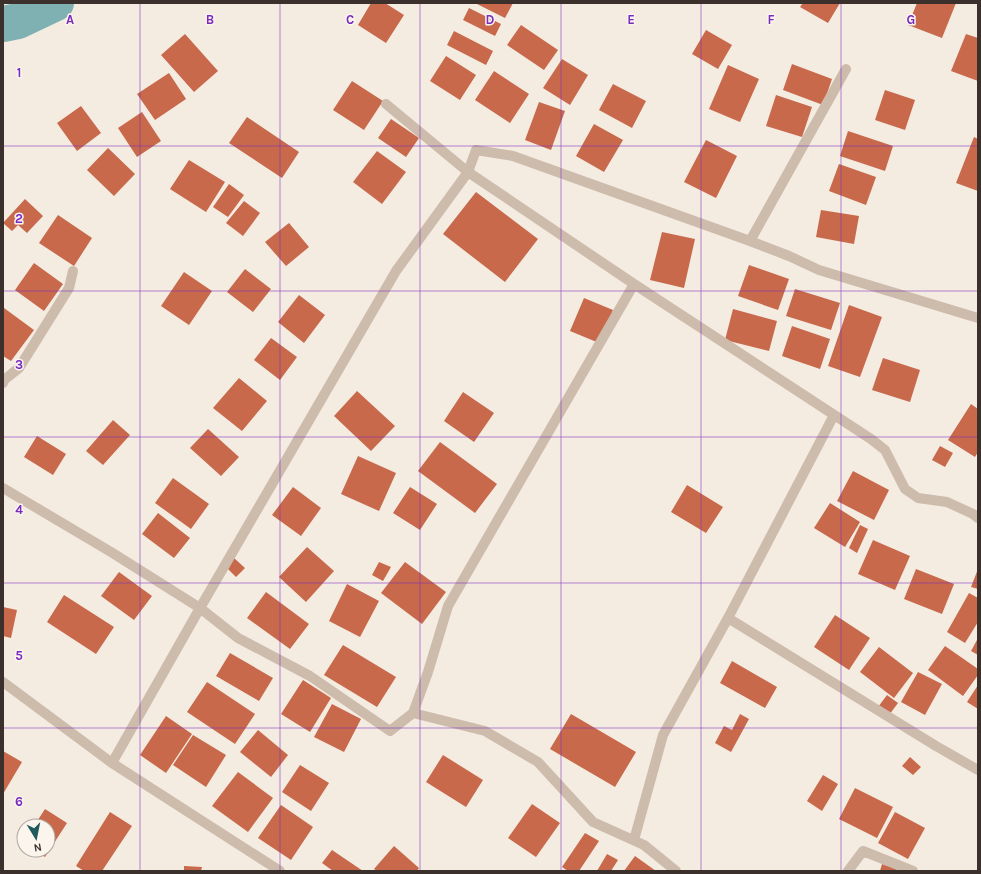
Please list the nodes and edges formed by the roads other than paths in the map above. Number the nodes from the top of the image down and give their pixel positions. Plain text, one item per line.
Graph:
1 (846, 68) dead end
2 (386, 104) dead end
3 (468, 172) junction
4 (750, 241) junction
5 (74, 271) dead end
6 (634, 284) junction
7 (978, 318) edge
8 (3, 383) edge
9 (834, 415) junction
10 (3, 488) edge
11 (978, 518) edge
12 (200, 608) junction
13 (728, 618) junction
14 (3, 682) edge
15 (413, 713) junction
16 (112, 763) junction
17 (978, 770) edge
18 (634, 840) junction
19 (280, 871) edge
20 (676, 871) edge
21 (848, 871) edge
22 (913, 871) edge

1 - 4 street
2 - 3 street
3 - 4 street
3 - 6 street
3 - 12 street
4 - 7 street
5 - 8 street
6 - 9 street
6 - 15 street
9 - 11 street
9 - 13 street
10 - 12 street
12 - 15 street
12 - 16 street
13 - 17 street
13 - 18 street
14 - 16 street
15 - 18 street
16 - 19 street
18 - 20 street
21 - 22 street

